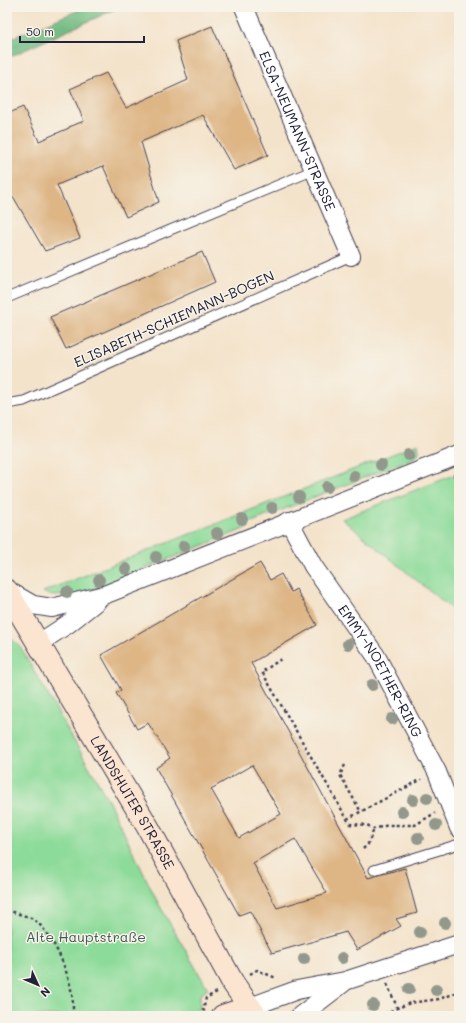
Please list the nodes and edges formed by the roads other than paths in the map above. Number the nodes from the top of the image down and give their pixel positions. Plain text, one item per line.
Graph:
1 (244, 7) edge
2 (314, 170) junction
3 (351, 256) joint
4 (7, 298) edge
5 (7, 396) edge
6 (24, 401) junction
7 (7, 404) edge
8 (459, 455) edge
9 (290, 520) junction
10 (7, 591) edge
11 (104, 595) junction
12 (39, 643) junction
13 (459, 828) edge
14 (459, 844) edge
15 (374, 870) dead end
16 (459, 944) edge
17 (345, 981) junction
18 (253, 1011) edge
19 (213, 1013) edge
20 (300, 1016) edge

1 - 2 street, ELSA-NEUMANN-STRASSE
2 - 3 street, ELSA-NEUMANN-STRASSE
2 - 4 lane
3 - 6 lane, ELISABETH-SCHIEMANN-BOGEN
5 - 6 lane
6 - 7 lane, ELISABETH-SCHIEMANN-BOGEN
8 - 9 street
9 - 11 street
9 - 13 street, EMMY-NOETHER-RING
10 - 11 street
10 - 12 main road, LANDSHUTER STRASSE
11 - 12 street
12 - 18 main road, LANDSHUTER STRASSE
14 - 15 lane
16 - 17 street
17 - 18 street
17 - 20 street
18 - 19 main road

